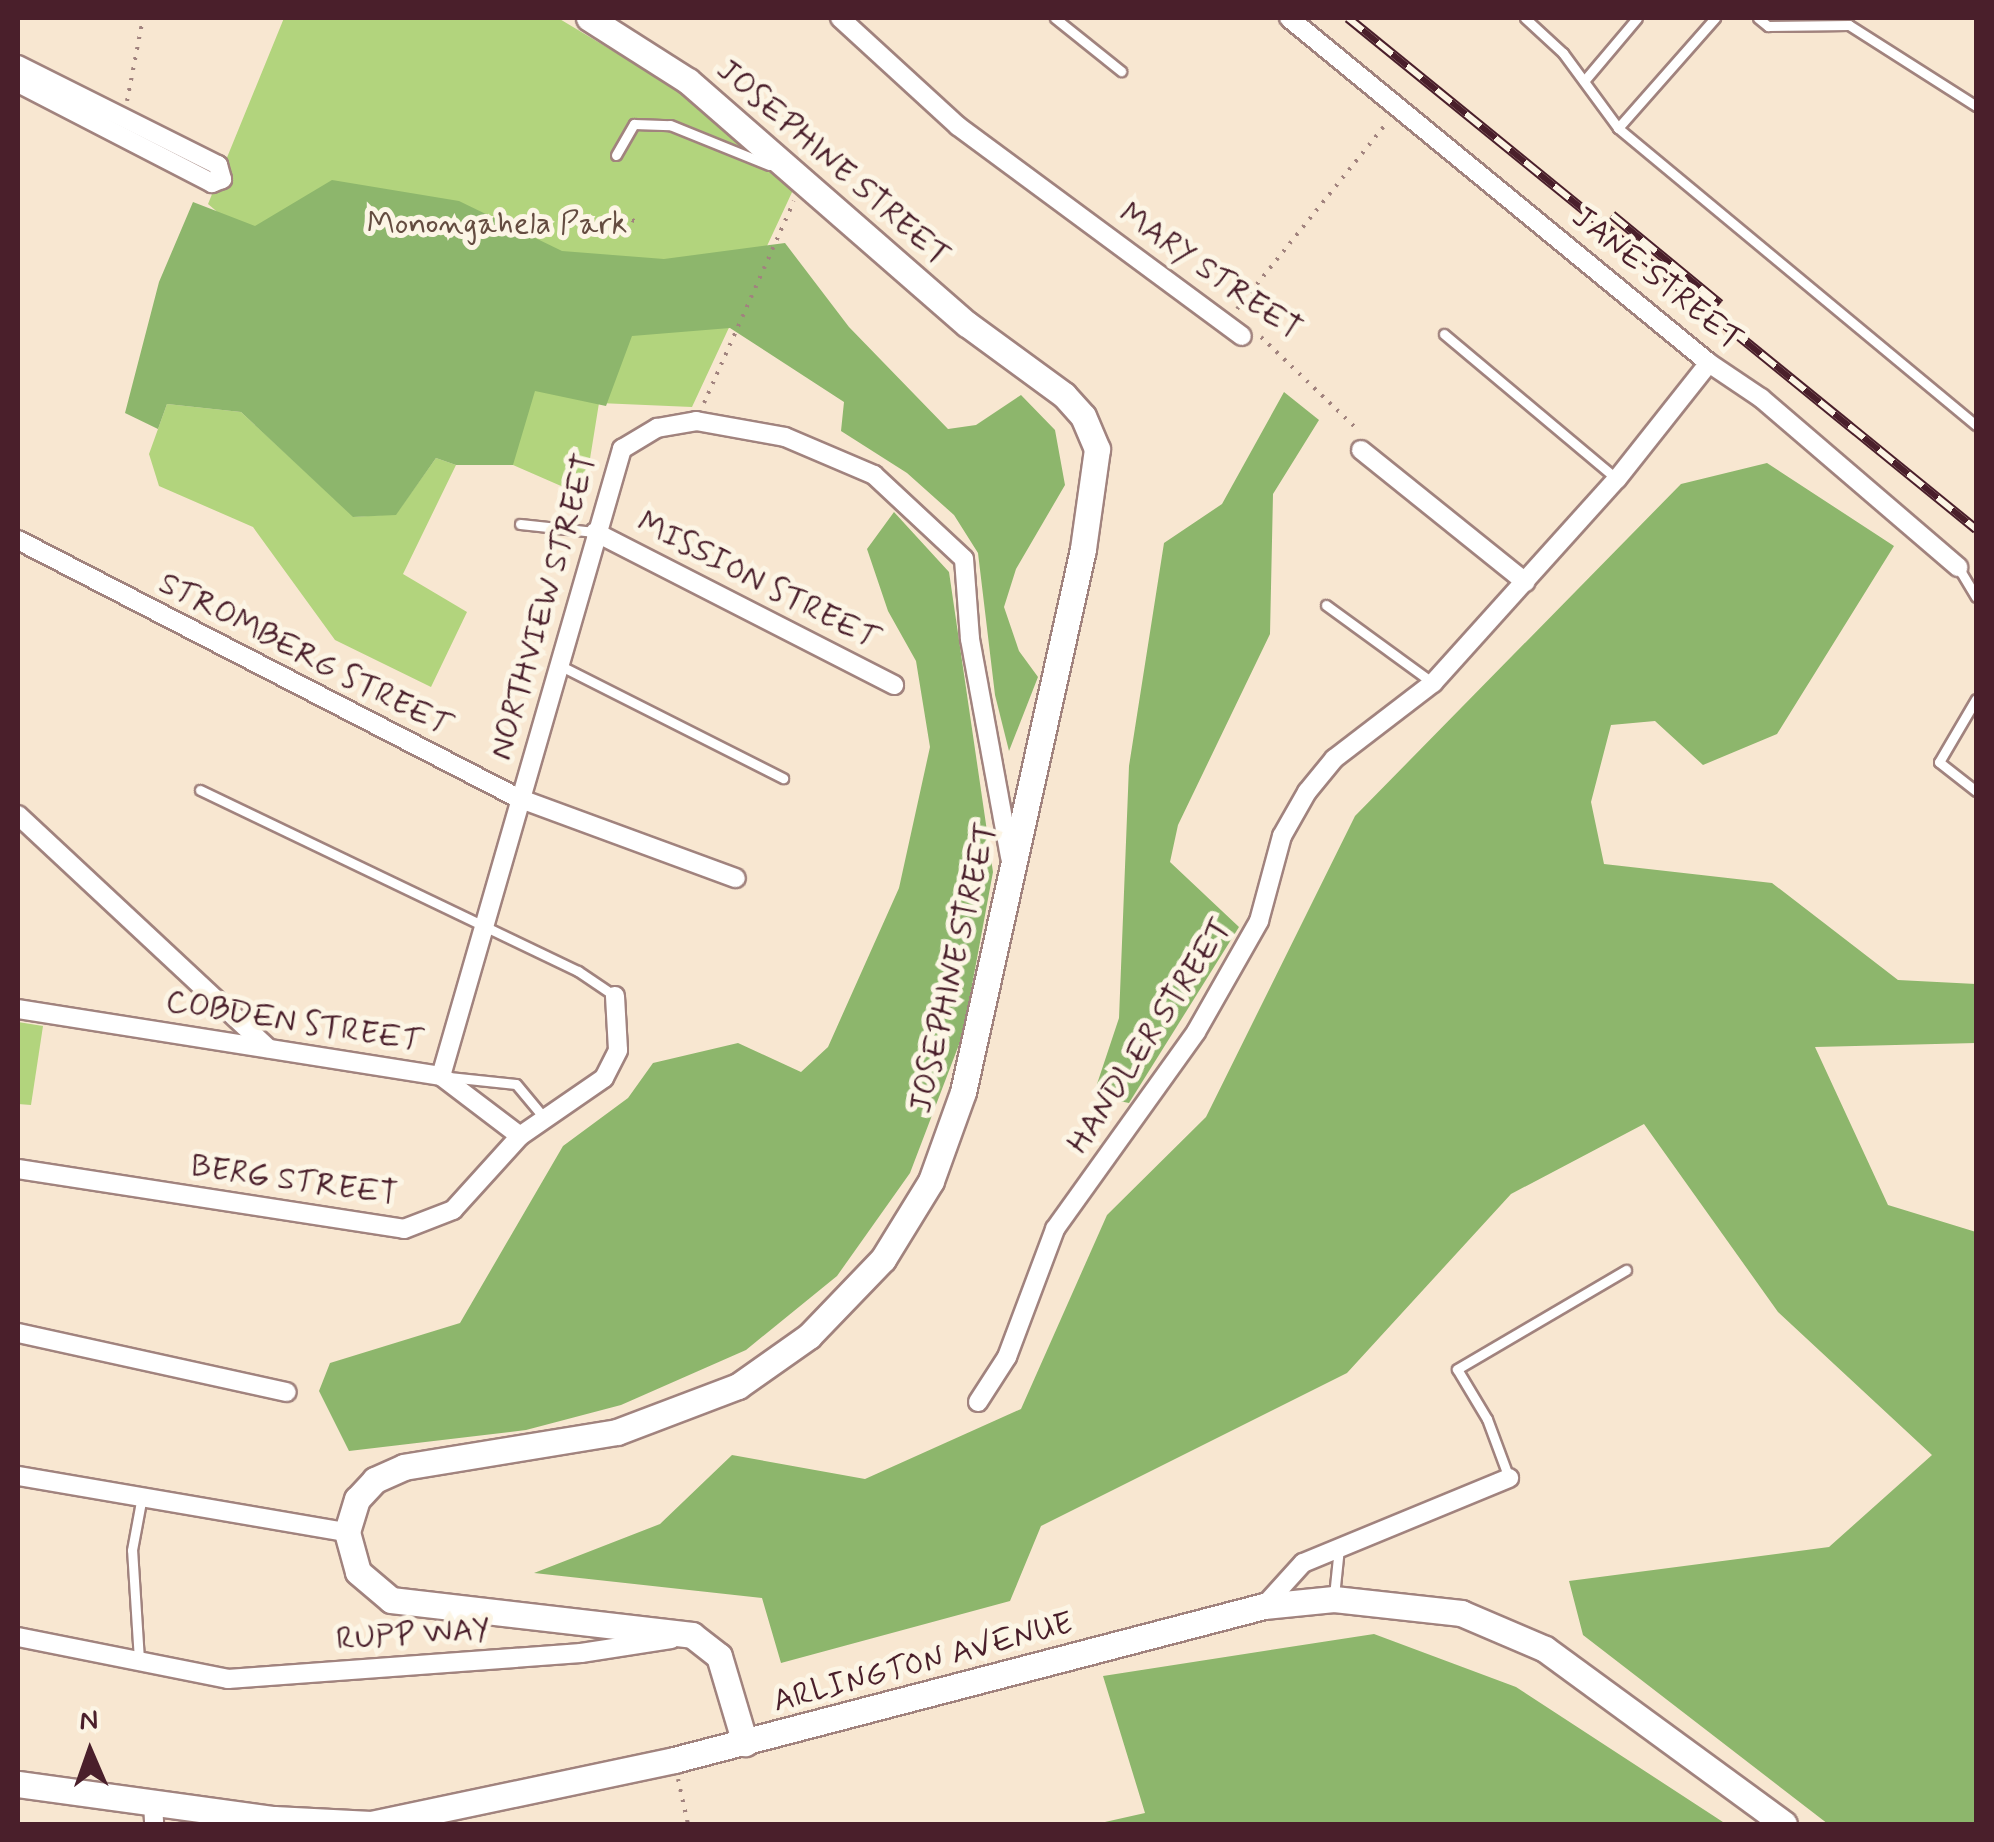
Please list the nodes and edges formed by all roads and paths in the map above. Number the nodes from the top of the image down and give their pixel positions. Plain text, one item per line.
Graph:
1 (144, 18) edge
2 (589, 18) edge
3 (840, 18) edge
4 (1054, 18) edge
5 (1289, 18) edge
6 (1525, 18) edge
7 (1637, 18) edge
8 (1715, 18) edge
9 (1758, 18) edge
10 (18, 65) edge
11 (1120, 71) dead end
12 (1584, 81) junction
13 (18, 83) edge
14 (1400, 106) junction
15 (1976, 106) edge
16 (119, 113) junction
17 (1618, 128) junction
18 (616, 155) dead end
19 (772, 166) dead end
20 (798, 192) dead end
21 (613, 212) dead end
22 (641, 224) dead end
23 (1225, 324) junction
24 (1444, 334) dead end
25 (1242, 336) joint
26 (1710, 363) junction
27 (696, 421) junction
28 (1976, 425) edge
29 (1361, 450) joint
30 (1617, 479) junction
31 (520, 524) dead end
32 (595, 532) junction
33 (18, 540) edge
34 (1958, 568) joint
35 (1524, 582) junction
36 (1976, 597) edge
37 (1326, 606) dead end
38 (561, 666) junction
39 (894, 684) dead end
40 (1433, 684) junction
41 (1976, 699) edge
42 (783, 778) dead end
43 (200, 790) dead end
44 (1976, 791) edge
45 (518, 798) junction
46 (18, 815) edge
47 (1012, 867) junction
48 (736, 878) dead end
49 (482, 926) junction
50 (616, 996) joint
51 (18, 1009) edge
52 (268, 1048) junction
53 (441, 1076) junction
54 (546, 1120) junction
55 (520, 1136) junction
56 (18, 1169) edge
57 (1626, 1270) dead end
58 (18, 1333) edge
59 (287, 1392) dead end
60 (978, 1402) dead end
61 (18, 1476) edge
62 (1509, 1478) joint
63 (142, 1496) junction
64 (348, 1532) junction
65 (1339, 1548) junction
66 (1334, 1599) junction
67 (1264, 1606) junction
68 (692, 1635) junction
69 (18, 1637) edge
70 (139, 1660) junction
71 (745, 1743) junction
72 (674, 1760) junction
73 (18, 1784) edge
74 (154, 1813) edge
75 (688, 1824) edge
76 (1784, 1824) edge

1 - 16 path
2 - 47 street, JOSEPHINE STREET
3 - 23 street, MARY STREET
4 - 11 lane
5 - 14 street, JANE STREET
6 - 12 lane
7 - 12 lane
8 - 17 lane
9 - 15 lane
10 - 16 street
12 - 17 lane
13 - 16 street
14 - 23 path
14 - 26 street, JANE STREET
17 - 28 lane
18 - 19 lane
20 - 27 path
21 - 22 path
23 - 25 street, MARY STREET
24 - 30 lane
25 - 29 path, MARY STREET
26 - 30 street, HANDLER STREET
26 - 34 street, JANE STREET
27 - 32 street, NORTHVIEW STREET
27 - 47 street, NORTHVIEW STREET
29 - 35 street
30 - 35 street, HANDLER STREET
31 - 32 lane
32 - 38 street, NORTHVIEW STREET
32 - 39 street, MISSION STREET
33 - 45 street, STROMBERG STREET
34 - 36 lane, JANE STREET
35 - 40 street, HANDLER STREET
37 - 40 lane
38 - 42 lane
38 - 45 street, NORTHVIEW STREET
40 - 60 street, HANDLER STREET
41 - 44 lane
43 - 49 lane
45 - 48 street, STROMBERG STREET
45 - 49 street, NORTHVIEW STREET
46 - 52 street
47 - 64 street, JOSEPHINE STREET
49 - 50 lane
49 - 53 street, NORTHVIEW STREET
50 - 54 street, BERG STREET
51 - 52 street, COBDEN STREET
52 - 53 street, COBDEN STREET
53 - 54 lane, COBDEN STREET
53 - 55 street
54 - 55 street, BERG STREET
55 - 56 street, BERG STREET
57 - 62 lane
58 - 59 street
61 - 63 street
62 - 65 street
63 - 64 street
63 - 70 lane
64 - 68 street
65 - 66 lane
65 - 67 street
66 - 67 street, ARLINGTON AVENUE
66 - 76 street, ARLINGTON AVENUE
67 - 71 street, ARLINGTON AVENUE
68 - 70 street, RUPP WAY
68 - 71 street
69 - 70 street, RUPP WAY
71 - 72 street, ARLINGTON AVENUE
72 - 74 street, ARLINGTON AVENUE
72 - 75 path
73 - 74 street, ARLINGTON AVENUE

